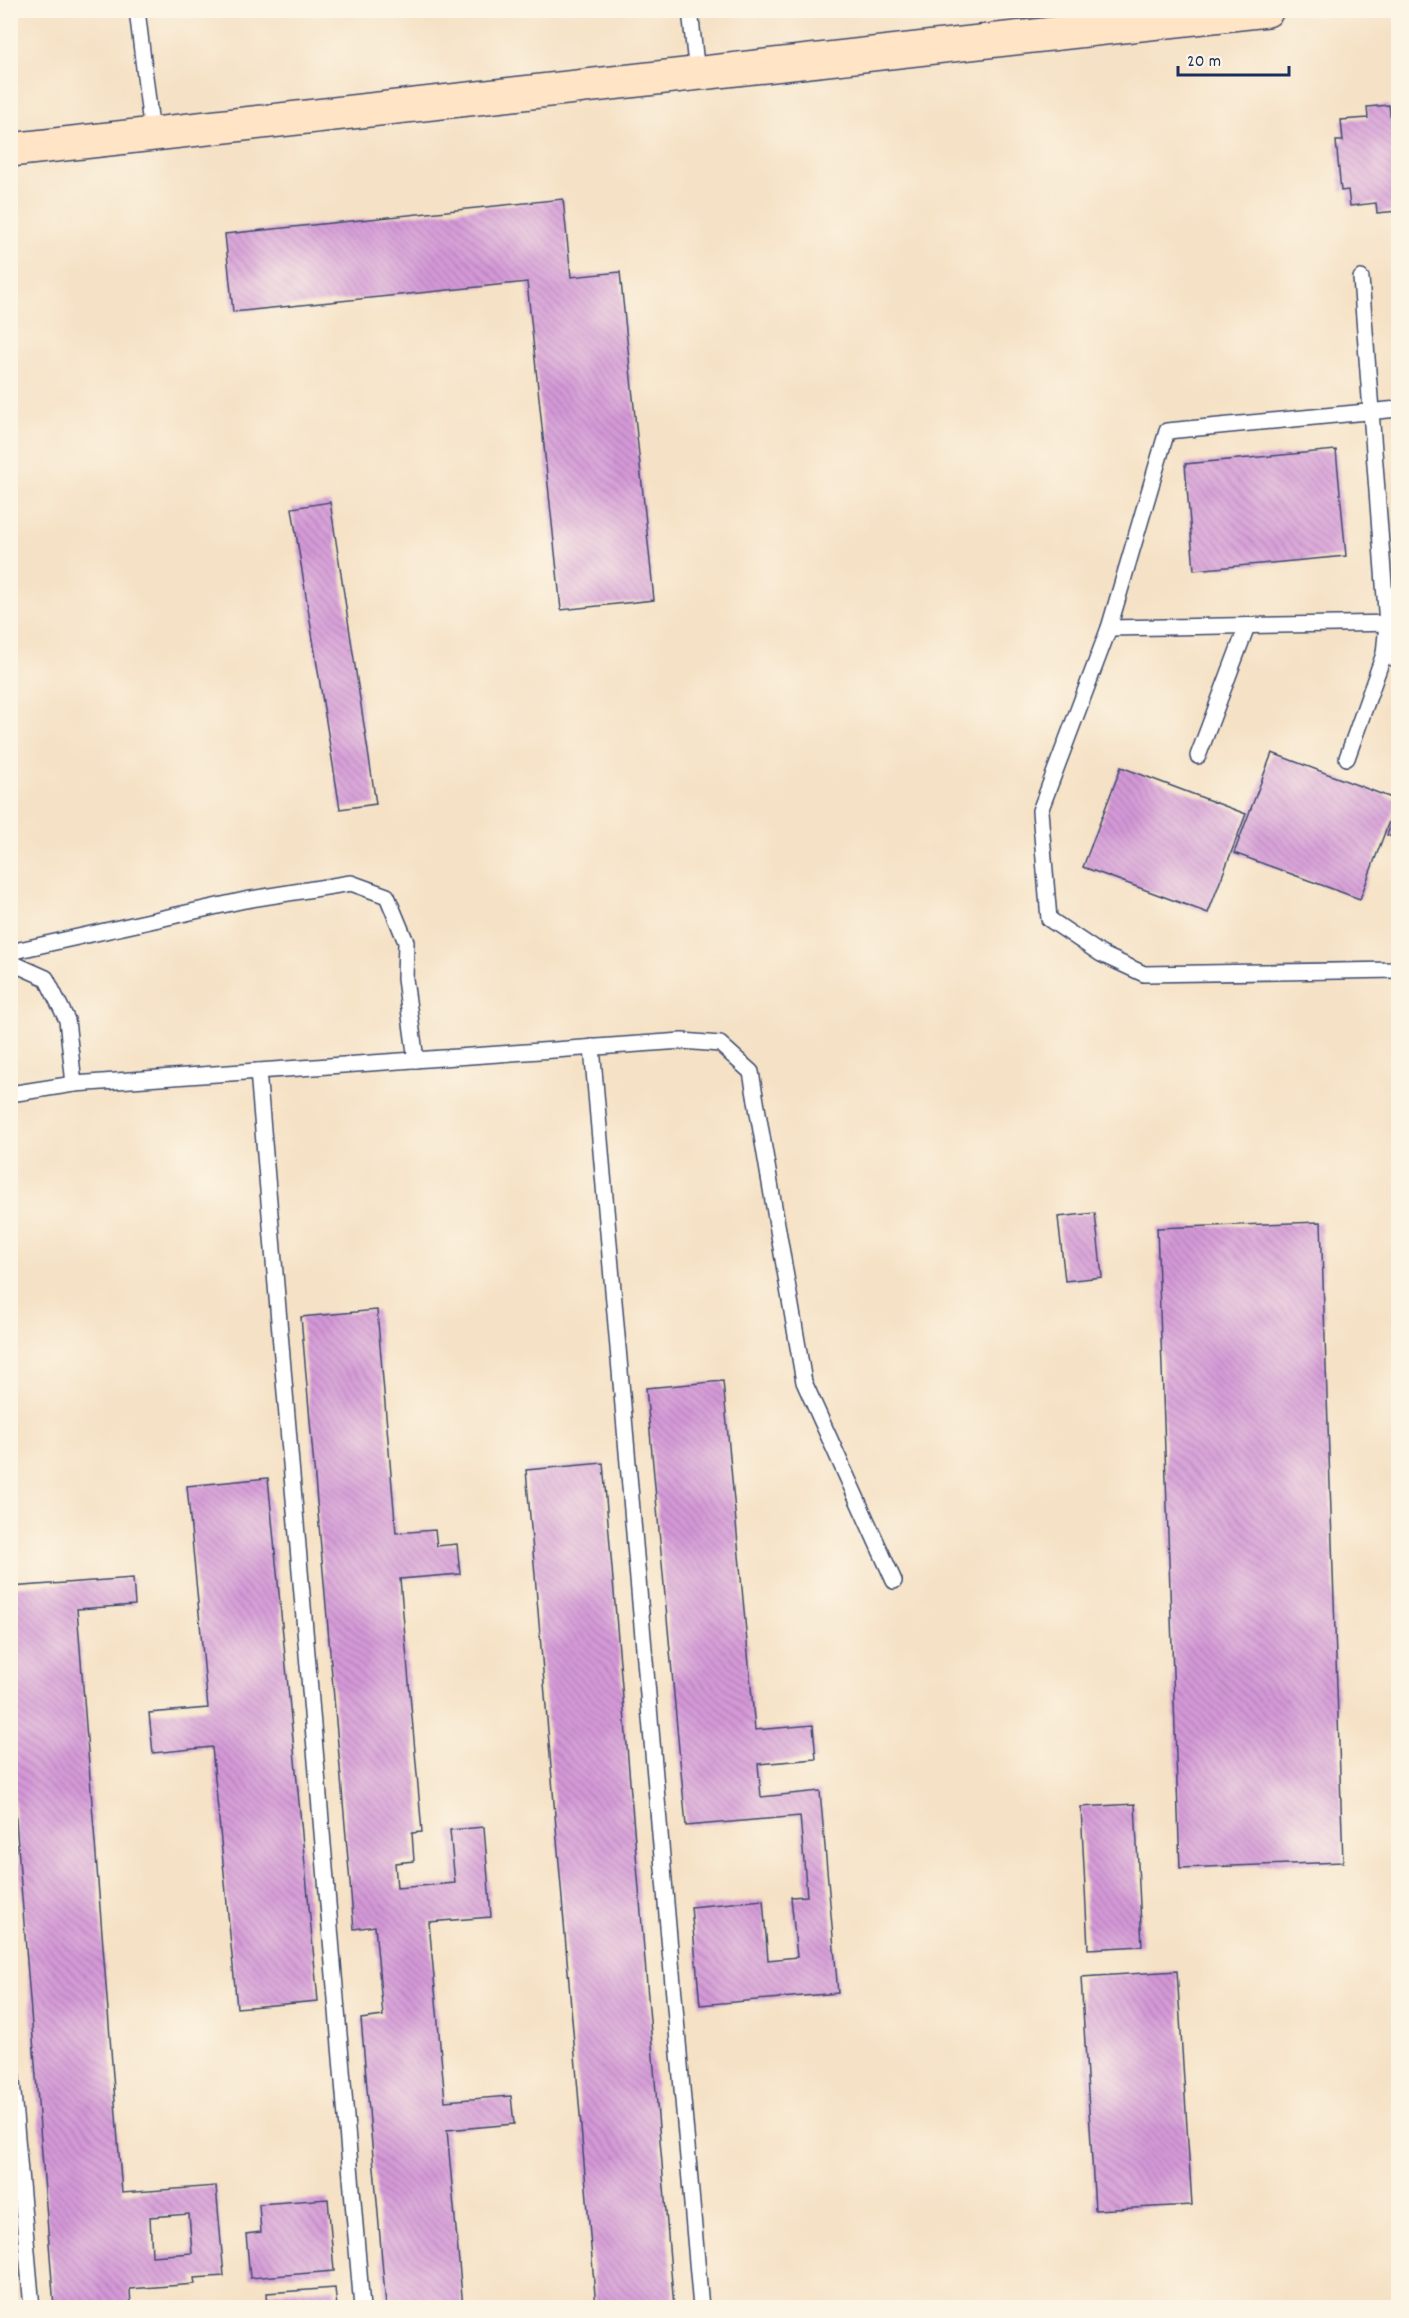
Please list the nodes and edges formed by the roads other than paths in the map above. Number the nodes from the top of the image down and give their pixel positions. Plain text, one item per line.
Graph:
1 (137, 10) edge
2 (690, 10) edge
3 (1267, 10) edge
4 (1120, 19) edge
5 (697, 74) junction
6 (152, 134) junction
7 (10, 150) edge
8 (1361, 278) dead end
9 (1398, 409) edge
10 (1371, 412) junction
11 (1393, 623) edge
12 (1247, 626) junction
13 (1109, 628) junction
14 (1391, 657) edge
15 (1198, 756) dead end
16 (1347, 758) dead end
17 (10, 952) edge
18 (10, 962) edge
19 (1398, 970) edge
20 (592, 1047) junction
21 (416, 1060) junction
22 (258, 1071) junction
23 (74, 1084) junction
24 (10, 1094) edge
25 (894, 1581) dead end
26 (10, 2060) edge
27 (32, 2307) edge
28 (362, 2307) edge
29 (701, 2307) edge

1 - 6 lane
2 - 5 lane
3 - 4 street
4 - 5 street
5 - 6 street
6 - 7 street
8 - 10 lane
9 - 10 lane
10 - 11 lane
10 - 13 lane
11 - 12 lane
11 - 14 lane
12 - 13 lane
12 - 15 lane
13 - 19 lane
14 - 16 lane
17 - 21 lane
18 - 23 lane
20 - 21 lane
20 - 25 lane
20 - 29 lane
21 - 22 lane
22 - 23 lane
22 - 28 lane
23 - 24 lane
26 - 27 lane

